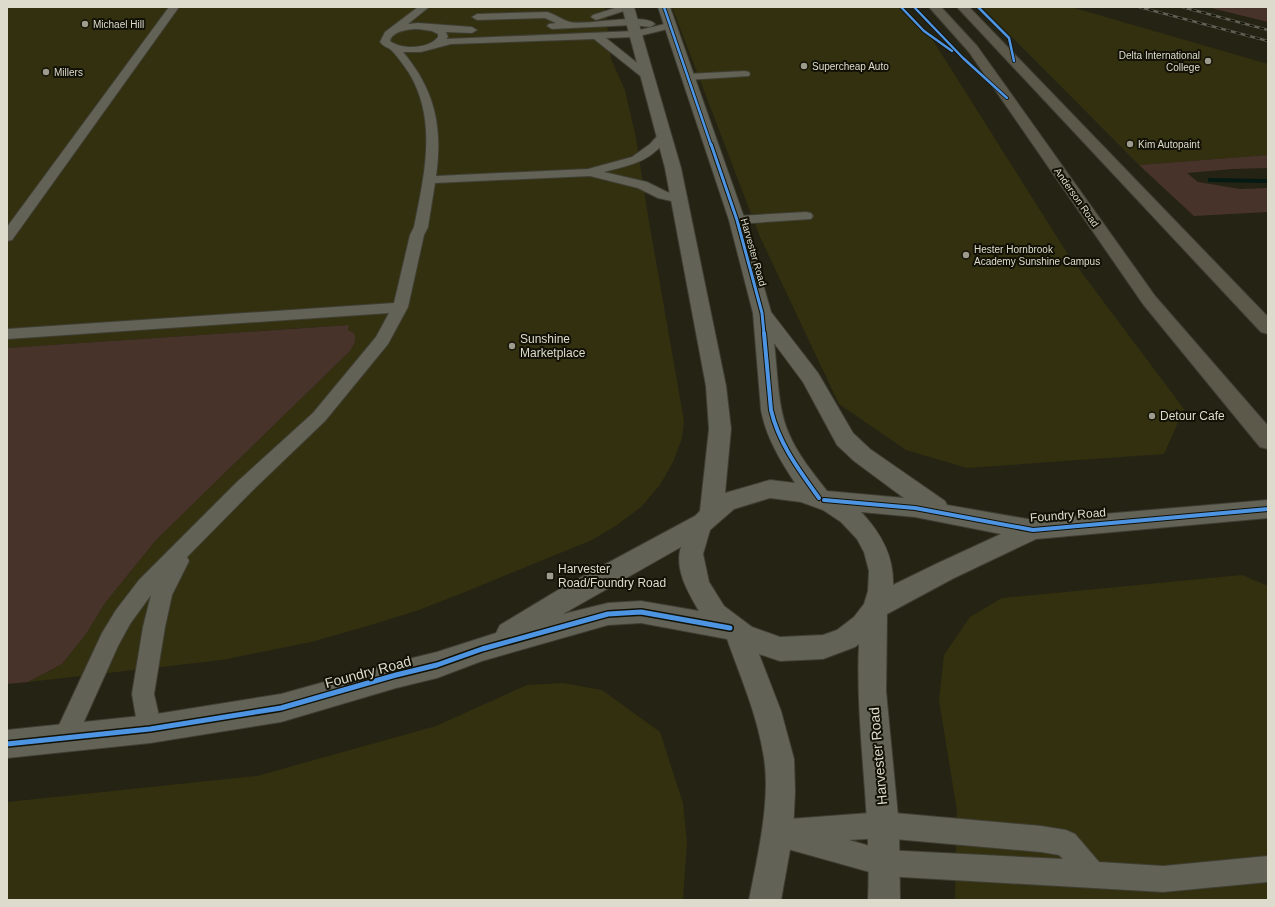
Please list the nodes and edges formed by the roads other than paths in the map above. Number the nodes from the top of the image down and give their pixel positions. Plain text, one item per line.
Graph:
1 (174, 7) edge
2 (424, 7) edge
3 (429, 7) edge
4 (664, 7) edge
5 (935, 7) edge
6 (963, 7) edge
7 (476, 12) edge
8 (630, 18) edge
9 (568, 25) junction
10 (545, 26) dead end
11 (669, 26) junction
12 (433, 28) junction
13 (393, 32) junction
14 (597, 36) junction
15 (432, 46) junction
16 (393, 47) junction
17 (414, 73) junction
18 (745, 74) dead end
19 (647, 76) junction
20 (687, 77) junction
21 (664, 135) junction
22 (588, 173) junction
23 (428, 180) junction
24 (680, 199) junction
25 (806, 216) dead end
26 (737, 220) junction
27 (7, 237) edge
28 (400, 308) junction
29 (762, 313) junction
30 (1268, 328) edge
31 (7, 334) edge
32 (1268, 441) edge
33 (822, 499) junction
34 (1268, 509) edge
35 (944, 512) junction
36 (707, 517) junction
37 (1033, 530) junction
38 (188, 545) junction
39 (875, 609) junction
40 (734, 630) junction
41 (482, 649) junction
42 (150, 729) junction
43 (66, 738) junction
44 (7, 744) edge
45 (883, 825) junction
46 (777, 833) junction
47 (884, 863) junction
48 (1268, 869) edge
49 (1093, 874) junction
50 (765, 900) edge
51 (884, 900) edge

1 - 27 lane
2 - 13 lane
3 - 12 lane
4 - 11 street, Harvester Road
5 - 32 main road, Anderson Road
6 - 30 main road
7 - 9 lane
7 - 12 lane
8 - 9 lane
8 - 9 lane
8 - 11 lane
8 - 14 lane
8 - 19 street
9 - 10 lane
11 - 20 street, Harvester Road
12 - 13 lane
12 - 15 lane
13 - 16 lane
14 - 15 lane
14 - 19 lane
15 - 16 lane
15 - 17 lane
16 - 17 lane
17 - 23 lane
18 - 20 lane
19 - 21 street
20 - 26 street, Harvester Road
21 - 22 lane
21 - 24 street
22 - 23 lane
22 - 24 lane
23 - 28 lane
24 - 36 street
25 - 26 lane
26 - 29 street, Harvester Road
28 - 31 lane
28 - 38 lane
29 - 33 street, Harvester Road
29 - 35 street
33 - 35 street, Foundry Road
33 - 36 street, Foundry Road
33 - 39 street
34 - 37 street, Foundry Road
35 - 37 street, Foundry Road
36 - 40 street
36 - 41 street, Foundry Road
37 - 39 street, Foundry Road
38 - 42 lane
38 - 43 lane
39 - 40 street
39 - 45 street, Harvester Road
40 - 41 street, Foundry Road
40 - 46 street
41 - 42 street, Foundry Road
42 - 43 street, Foundry Road
43 - 44 street, Foundry Road
45 - 46 lane
45 - 47 street, Harvester Road
45 - 49 lane
46 - 47 lane
46 - 50 street
47 - 49 lane
47 - 51 street, Harvester Road
48 - 49 lane

